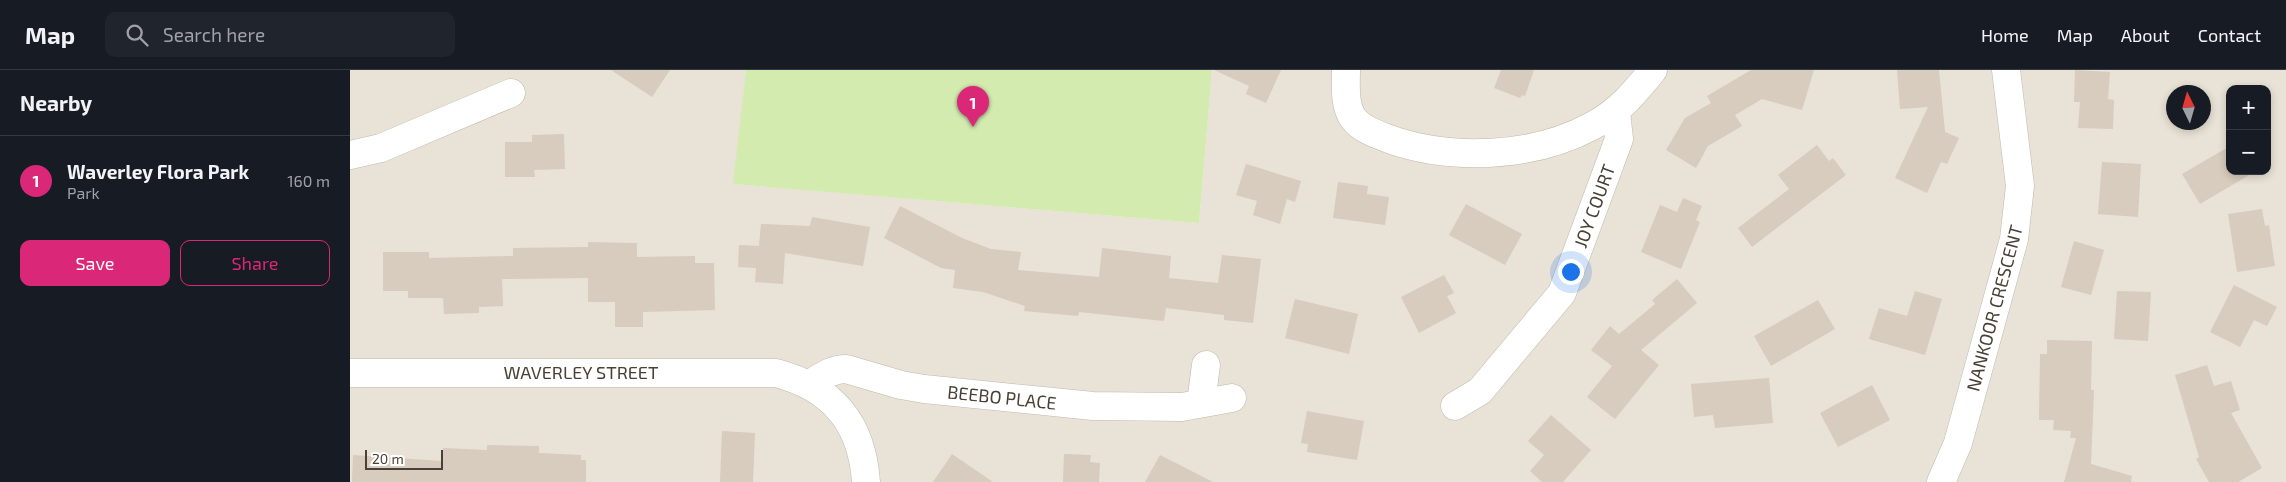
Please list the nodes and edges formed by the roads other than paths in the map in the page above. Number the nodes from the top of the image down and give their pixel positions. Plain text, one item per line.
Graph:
1 (1346, 70) edge
2 (1653, 70) edge
3 (2006, 70) edge
4 (511, 93) dead end
5 (1616, 111) junction
6 (350, 155) edge
7 (1206, 365) dead end
8 (350, 373) edge
9 (810, 384) junction
10 (1232, 398) dead end
11 (1201, 403) junction
12 (1455, 406) dead end
13 (866, 482) edge
14 (1941, 482) edge

1 - 5 street
2 - 5 street
3 - 14 street, NANKOOR CRESCENT
4 - 6 street
5 - 12 street, JOY COURT
7 - 11 street
8 - 9 street, WAVERLEY STREET
9 - 11 street, BEEBO PLACE
9 - 13 street
10 - 11 street, BEEBO PLACE

